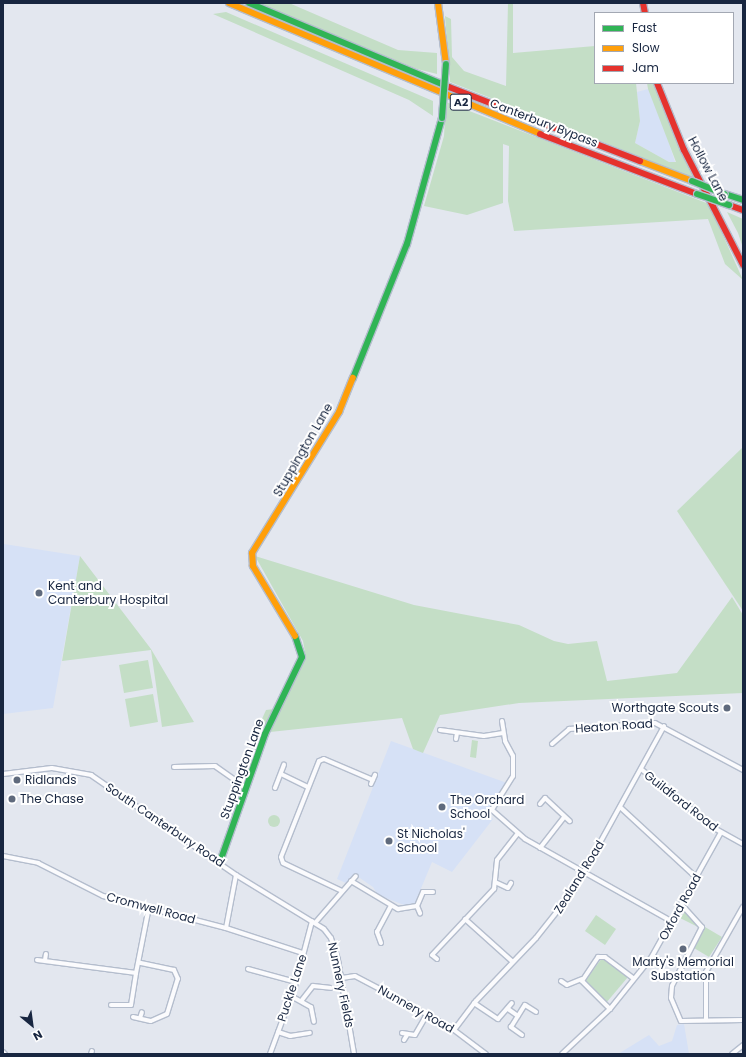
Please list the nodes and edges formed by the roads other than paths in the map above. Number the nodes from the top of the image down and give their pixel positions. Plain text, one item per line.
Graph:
1 (229, 3) edge
2 (249, 3) edge
3 (438, 3) edge
4 (657, 84) edge
5 (743, 200) edge
6 (743, 210) edge
7 (743, 265) edge
8 (502, 721) dead end
9 (664, 726) junction
10 (440, 730) dead end
11 (456, 733) junction
12 (504, 733) junction
13 (456, 739) dead end
14 (552, 744) dead end
15 (180, 761) dead end
16 (284, 765) dead end
17 (180, 766) junction
18 (174, 767) dead end
19 (641, 769) junction
20 (743, 770) edge
21 (3, 774) edge
22 (280, 774) junction
23 (373, 780) dead end
24 (308, 787) junction
25 (246, 788) junction
26 (275, 788) dead end
27 (540, 804) dead end
28 (620, 807) junction
29 (564, 817) junction
30 (570, 821) dead end
31 (721, 832) junction
32 (518, 833) junction
33 (743, 844) edge
34 (540, 848) junction
35 (3, 856) edge
36 (220, 862) junction
37 (584, 872) junction
38 (236, 875) junction
39 (356, 876) dead end
40 (697, 878) junction
41 (351, 881) junction
42 (495, 882) junction
43 (511, 883) dead end
44 (342, 891) junction
45 (433, 892) dead end
46 (682, 905) junction
47 (391, 906) junction
48 (417, 906) junction
49 (148, 907) junction
50 (743, 907) edge
51 (420, 913) dead end
52 (465, 919) junction
53 (313, 922) junction
54 (672, 922) junction
55 (226, 928) junction
56 (381, 943) dead end
57 (303, 953) junction
58 (46, 954) dead end
59 (437, 959) dead end
60 (37, 960) dead end
61 (45, 960) junction
62 (513, 962) junction
63 (140, 963) junction
64 (248, 969) dead end
65 (136, 973) junction
66 (342, 978) junction
67 (582, 979) junction
68 (634, 979) junction
69 (561, 981) dead end
70 (296, 982) junction
71 (331, 988) dead end
72 (291, 996) junction
73 (302, 1000) junction
74 (474, 1003) junction
75 (512, 1003) dead end
76 (111, 1005) dead end
77 (508, 1009) junction
78 (610, 1009) junction
79 (142, 1012) dead end
80 (536, 1012) dead end
81 (427, 1014) junction
82 (518, 1016) junction
83 (133, 1017) dead end
84 (140, 1018) junction
85 (706, 1020) junction
86 (743, 1020) edge
87 (314, 1022) dead end
88 (454, 1030) junction
89 (278, 1032) junction
90 (310, 1033) dead end
91 (522, 1035) dead end
92 (404, 1040) dead end
93 (743, 1045) edge
94 (270, 1054) edge
95 (354, 1054) edge
96 (486, 1054) edge
97 (562, 1054) edge
98 (732, 1054) edge

1 - 6 main road, Canterbury Bypass / A2, bridge
2 - 5 main road, Canterbury Bypass / A2, bridge
3 - 25 main road, Stuppington Lane, bridge
4 - 7 main road, Hollow Lane
8 - 12 street
9 - 14 street, Heaton Road
9 - 19 street, Zealand Road
9 - 20 street, Heaton Road
10 - 11 street
11 - 12 street
11 - 13 street
12 - 32 street
15 - 17 street
16 - 22 street
17 - 18 street
17 - 25 street
19 - 28 street, Zealand Road
19 - 31 street, Guildford Road
21 - 36 street, South Canterbury Road
22 - 24 street
22 - 26 street
23 - 24 street
24 - 44 street
25 - 36 main road, Stuppington Lane
27 - 29 street
28 - 37 street, Zealand Road
28 - 40 street
29 - 30 street
29 - 34 street
31 - 33 street, Guildford Road
31 - 40 street, Oxford Road
32 - 34 street
32 - 42 street
34 - 37 street
35 - 49 street, Cromwell Road
36 - 38 street, South Canterbury Road
37 - 54 street
37 - 62 street, Zealand Road
38 - 53 street, South Canterbury Road
38 - 55 street
39 - 41 street
40 - 46 street, Oxford Road
41 - 44 street
41 - 47 street
42 - 43 street
42 - 52 street
44 - 53 street
45 - 48 street
46 - 54 street, Oxford Road
46 - 85 street
47 - 48 street
47 - 56 street
48 - 51 street
49 - 55 street, Cromwell Road
49 - 63 street
50 - 85 street
52 - 59 street
52 - 62 street
53 - 57 street, Puckle Lane
53 - 66 street, Nunnery Fields
54 - 68 street, Oxford Road
55 - 57 street, Cromwell Road
57 - 70 street, Puckle Lane
58 - 61 street
60 - 61 street
61 - 65 street
62 - 74 street, Zealand Road
63 - 65 street
63 - 84 street
64 - 70 street
65 - 76 street
66 - 81 street, Nunnery Road
66 - 95 street, Nunnery Fields
67 - 68 street
67 - 69 street
67 - 78 street
68 - 78 street, Oxford Road
70 - 72 street, Puckle Lane
71 - 73 street
72 - 73 street
72 - 89 street, Puckle Lane
73 - 87 street
74 - 77 street
74 - 88 street, Zealand Road
75 - 77 street
77 - 82 street
78 - 97 street, Oxford Road
79 - 84 street
80 - 82 street
81 - 88 street, Nunnery Road
81 - 92 street
82 - 91 street
83 - 84 street
85 - 86 street
88 - 96 street, Nunnery Road
89 - 90 street
89 - 94 street, Puckle Lane
93 - 98 street

